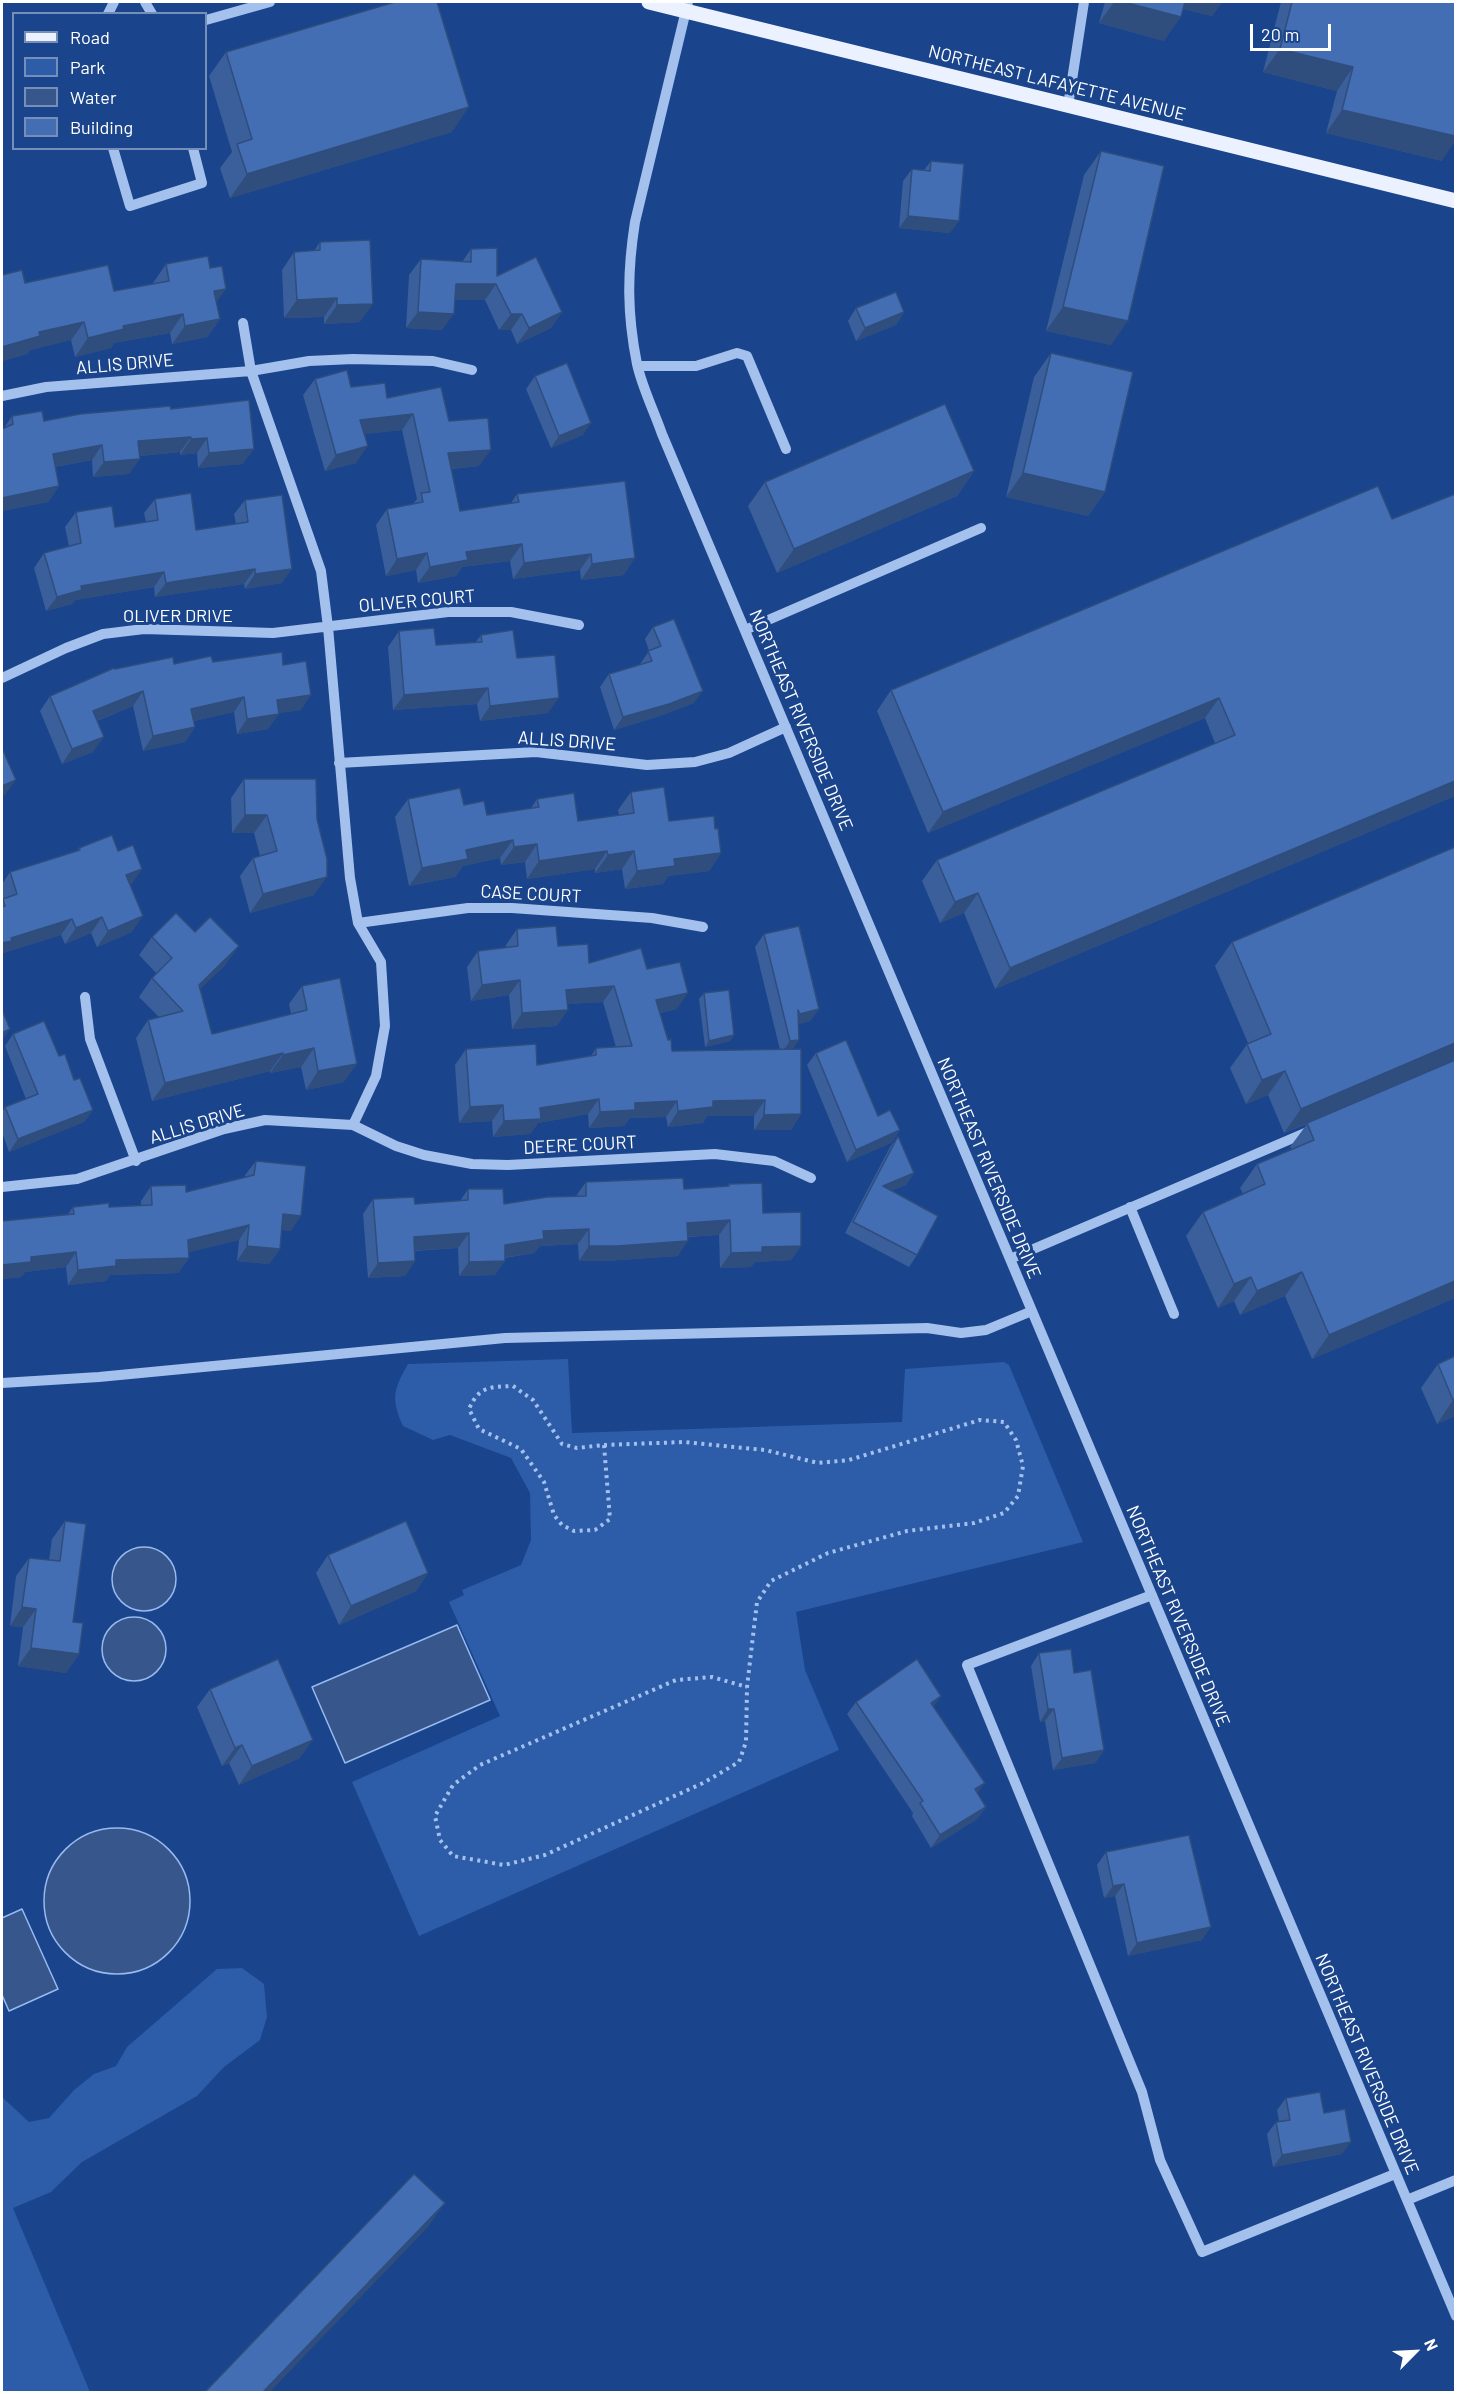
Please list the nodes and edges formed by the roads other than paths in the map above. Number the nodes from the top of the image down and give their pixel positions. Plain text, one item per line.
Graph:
1 (270, 2) edge
2 (649, 2) edge
3 (1084, 2) edge
4 (687, 6) edge
5 (207, 20) edge
6 (1068, 106) junction
7 (114, 150) edge
8 (194, 150) edge
9 (1455, 201) edge
10 (243, 323) dead end
11 (638, 366) junction
12 (472, 370) dead end
13 (251, 371) junction
14 (2, 396) edge
15 (786, 449) dead end
16 (981, 528) dead end
17 (579, 625) dead end
18 (328, 627) junction
19 (745, 630) junction
20 (2, 678) edge
21 (786, 727) junction
22 (339, 763) junction
23 (357, 923) junction
24 (703, 927) dead end
25 (85, 997) dead end
26 (1328, 1123) edge
27 (353, 1125) junction
28 (136, 1161) junction
29 (811, 1178) dead end
30 (2, 1187) edge
31 (1130, 1207) junction
32 (1010, 1259) junction
33 (1032, 1311) junction
34 (1174, 1314) dead end
35 (2, 1383) edge
36 (1152, 1594) junction
37 (1395, 2174) junction
38 (1455, 2180) edge
39 (1407, 2200) junction
40 (1455, 2316) edge

1 - 5 street
2 - 4 main road, NORTHEAST LAFAYETTE AVENUE
3 - 6 street
4 - 6 main road, NORTHEAST LAFAYETTE AVENUE
4 - 11 street, NORTHEAST RIVERSIDE DRIVE
6 - 9 main road, NORTHEAST LAFAYETTE AVENUE
7 - 8 street
10 - 13 street
11 - 15 street
11 - 19 street, NORTHEAST RIVERSIDE DRIVE
12 - 13 street, ALLIS DRIVE
13 - 14 street, ALLIS DRIVE
13 - 18 street
16 - 19 street
17 - 18 street, OLIVER COURT
18 - 20 street, OLIVER DRIVE
18 - 22 street
19 - 21 street, NORTHEAST RIVERSIDE DRIVE
21 - 22 street, ALLIS DRIVE
21 - 32 street, NORTHEAST RIVERSIDE DRIVE
22 - 23 street
23 - 24 street, CASE COURT
23 - 27 street
25 - 28 street
26 - 31 street
27 - 28 street, ALLIS DRIVE
27 - 29 street, DEERE COURT
28 - 30 street, ALLIS DRIVE
31 - 32 street
31 - 34 street
32 - 33 street, NORTHEAST RIVERSIDE DRIVE
33 - 35 street
33 - 36 street, NORTHEAST RIVERSIDE DRIVE
36 - 37 street, NORTHEAST RIVERSIDE DRIVE
36 - 37 street
37 - 39 street, NORTHEAST RIVERSIDE DRIVE
38 - 39 street
39 - 40 street, NORTHEAST RIVERSIDE DRIVE

